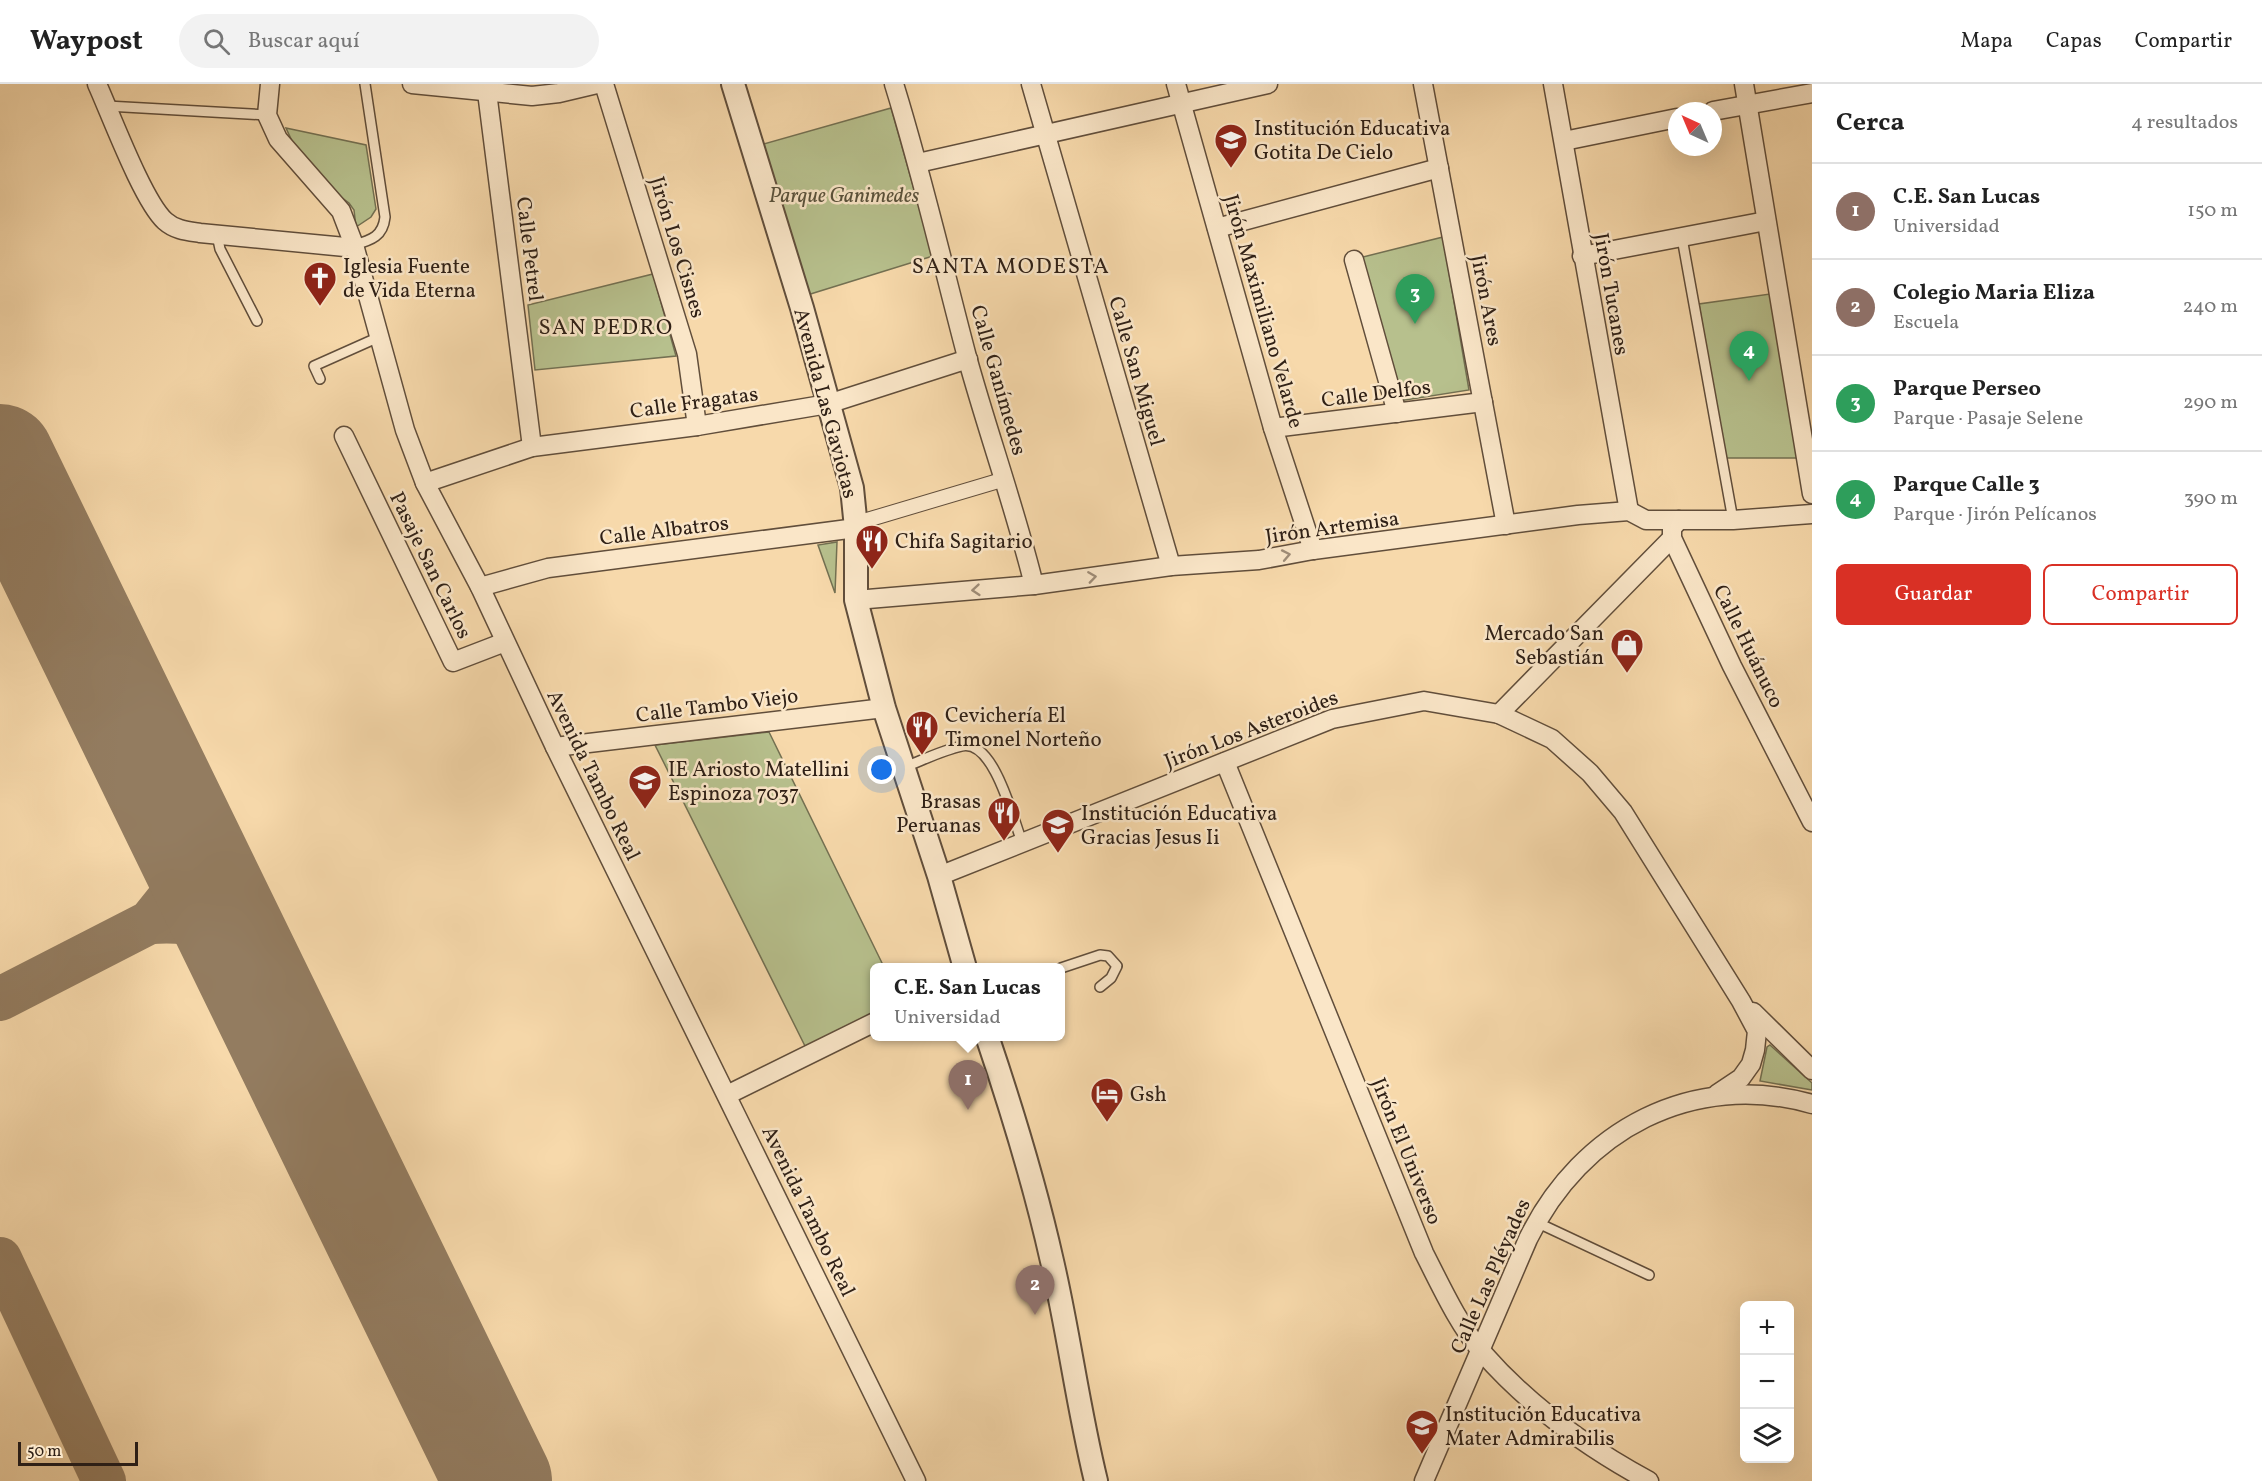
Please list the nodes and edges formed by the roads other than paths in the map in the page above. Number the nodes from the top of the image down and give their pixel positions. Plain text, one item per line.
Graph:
1 (96, 84) edge
2 (270, 84) edge
3 (365, 84) edge
4 (412, 84) edge
5 (597, 84) edge
6 (604, 84) edge
7 (733, 84) edge
8 (894, 84) edge
9 (1031, 84) edge
10 (1176, 84) edge
11 (1269, 84) edge
12 (1423, 84) edge
13 (1553, 84) edge
14 (1744, 84) edge
15 (487, 92) junction
16 (1812, 93) edge
17 (1181, 104) junction
18 (1748, 104) junction
19 (107, 106) junction
20 (1722, 109) edge
21 (267, 115) junction
22 (1668, 120) edge
23 (1044, 132) junction
24 (1564, 141) junction
25 (918, 163) junction
26 (1439, 168) junction
27 (1766, 221) junction
28 (1217, 228) junction
29 (218, 235) junction
30 (1682, 238) junction
31 (354, 245) junction
32 (1582, 256) junction
33 (1354, 260) dead end
34 (257, 321) dead end
35 (379, 337) junction
36 (968, 359) junction
37 (320, 379) dead end
38 (1483, 402) junction
39 (828, 404) junction
40 (1397, 413) junction
41 (697, 426) junction
42 (1274, 428) junction
43 (344, 436) dead end
44 (532, 447) junction
45 (1005, 479) junction
46 (424, 483) junction
47 (1812, 494) edge
48 (1629, 511) junction
49 (1812, 514) edge
50 (1679, 520) junction
51 (1733, 520) junction
52 (1506, 525) junction
53 (856, 528) junction
54 (1672, 538) junction
55 (1313, 550) junction
56 (1171, 566) junction
57 (1034, 585) junction
58 (480, 587) junction
59 (856, 600) junction
60 (505, 642) junction
61 (884, 708) junction
62 (1499, 714) junction
63 (555, 747) junction
64 (1225, 762) junction
65 (904, 767) junction
66 (1812, 822) edge
67 (1022, 842) junction
68 (939, 876) junction
69 (964, 963) edge
70 (1065, 967) edge
71 (1100, 987) dead end
72 (1741, 1000) junction
73 (870, 1025) edge
74 (989, 1041) edge
75 (1812, 1070) edge
76 (1717, 1094) junction
77 (727, 1095) junction
78 (1812, 1104) edge
79 (1536, 1222) junction
80 (1649, 1275) dead end
81 (1481, 1351) junction
82 (916, 1481) edge
83 (1096, 1481) edge
84 (1424, 1481) edge
85 (1649, 1481) edge

1 - 19 street
2 - 21 street
3 - 31 lane
4 - 15 street
5 - 15 street
6 - 41 street, Jirón Los Cisnes
7 - 39 street, Avenida Las Gaviotas
8 - 25 street, Calle Ganímedes
9 - 23 street, Calle San Miguel
10 - 17 street, Jirón Maximiliano Velarde
11 - 17 street
12 - 26 street, Jirón Ares
13 - 24 street, Jirón Tucanes
14 - 18 street
15 - 44 street, Calle Petrel
16 - 18 street
17 - 23 street
17 - 28 street, Jirón Maximiliano Velarde
18 - 20 street
18 - 27 street
19 - 21 lane
19 - 29 street
21 - 31 street, Avenida Tambo Real
22 - 24 street
23 - 25 street
23 - 56 street, Calle San Miguel
24 - 32 street, Jirón Tucanes
25 - 36 street, Calle Ganímedes
26 - 28 street
26 - 38 street, Jirón Ares
27 - 30 street
27 - 47 street
28 - 42 street, Jirón Maximiliano Velarde
29 - 31 street
29 - 34 lane
30 - 32 street
30 - 51 lane
31 - 35 street, Avenida Tambo Real
32 - 48 street, Jirón Tucanes
33 - 40 street
35 - 37 lane
35 - 46 street, Avenida Tambo Real
36 - 39 street, Calle Fragatas
36 - 45 street, Calle Ganímedes
38 - 40 street, Calle Delfos
38 - 52 street, Jirón Ares
39 - 41 street, Calle Fragatas
39 - 53 street, Avenida Las Gaviotas
40 - 42 street, Calle Delfos
41 - 44 street, Calle Fragatas
42 - 55 street, Jirón Maximiliano Velarde
43 - 60 street, Pasaje San Carlos
44 - 46 street, Calle Fragatas
45 - 53 street
45 - 57 street, Calle Ganímedes
46 - 58 street, Avenida Tambo Real
48 - 50 street, Jirón Artemisa
48 - 52 street, Jirón Artemisa
49 - 51 street, Jirón Artemisa
50 - 51 street, Jirón Artemisa
50 - 54 street
52 - 55 street, Jirón Artemisa
53 - 58 street, Calle Albatros
53 - 59 street, Avenida Las Gaviotas
54 - 62 street
54 - 66 street, Calle Huánuco
56 -> 55 street, Jirón Artemisa
57 -> 56 street, Jirón Artemisa
57 -> 59 street, Jirón Artemisa
58 - 60 street, Avenida Tambo Real
59 - 61 street, Avenida Las Gaviotas
60 - 63 street, Avenida Tambo Real
61 - 63 street, Calle Tambo Viejo
61 - 65 street, Avenida Las Gaviotas
62 - 64 street, Jirón Los Asteroides
62 - 72 street, Jirón Los Asteroides
63 - 77 street, Avenida Tambo Real
64 - 67 street, Jirón Los Asteroides
64 - 81 street, Jirón El Universo
65 - 67 lane
65 - 68 street, Avenida Las Gaviotas
67 - 68 street, Jirón Los Asteroides
68 - 69 street, Avenida Las Gaviotas
70 - 71 lane
72 - 75 street
72 - 76 street
73 - 77 street
74 - 83 street
76 - 78 street, Calle Las Pléyades
76 - 79 street, Calle Las Pléyades
77 - 82 street, Avenida Tambo Real
79 - 80 lane
79 - 81 street, Calle Las Pléyades
81 - 84 street, Calle Las Pléyades
81 - 85 street, Jirón El Universo

